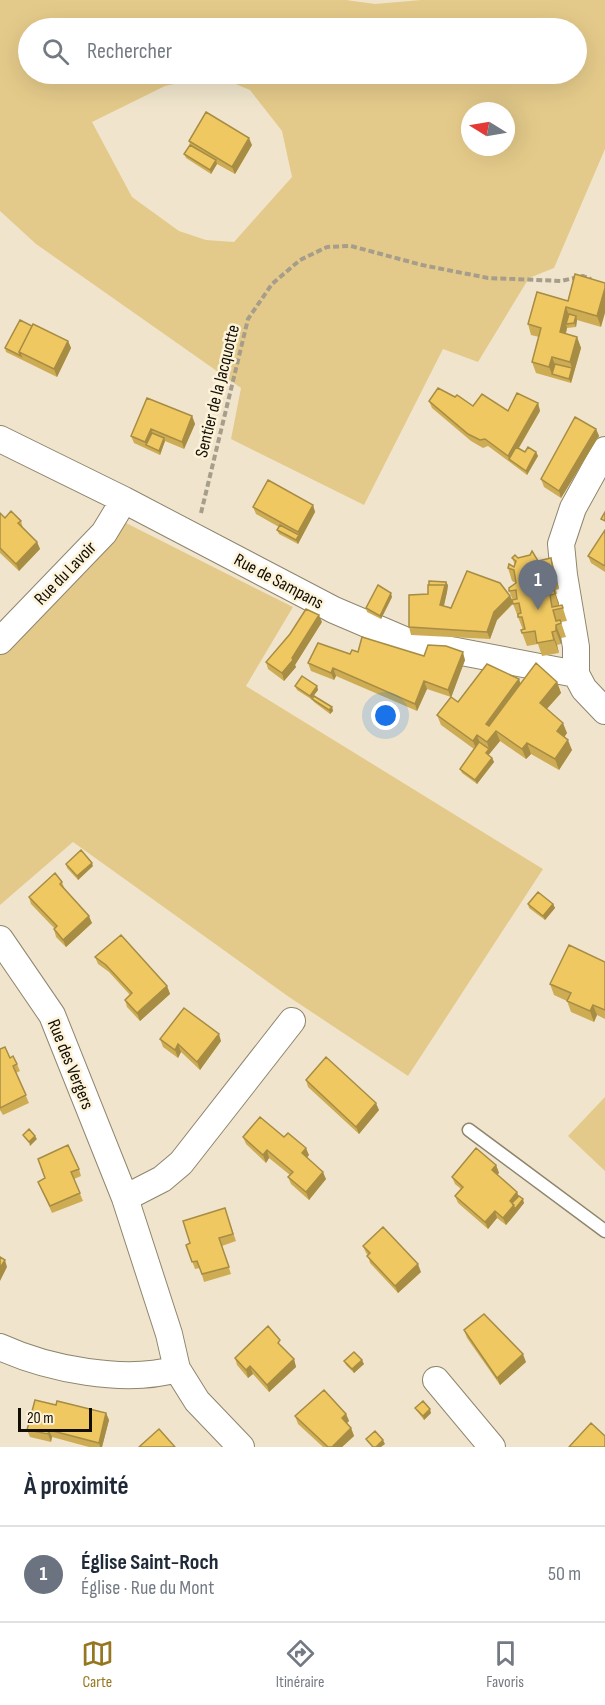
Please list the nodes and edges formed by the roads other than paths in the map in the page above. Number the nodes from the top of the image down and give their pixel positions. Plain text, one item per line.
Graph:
1 (0, 439) edge
2 (605, 450) edge
3 (124, 500) junction
4 (0, 641) edge
5 (576, 674) junction
6 (605, 711) edge
7 (0, 939) edge
8 (292, 1021) dead end
9 (469, 1130) dead end
10 (125, 1198) junction
11 (605, 1231) edge
12 (0, 1347) edge
13 (177, 1369) junction
14 (436, 1380) dead end
15 (241, 1447) edge
16 (492, 1447) edge

1 - 3 street, Rue de Sampans
2 - 5 street
3 - 4 street, Rue du Lavoir
3 - 5 street, Rue de Sampans
5 - 6 street
7 - 10 street, Rue des Vergers
8 - 10 street
9 - 11 lane
10 - 13 street, Rue des Vergers
12 - 13 street
13 - 15 street, Rue des Vergers
14 - 16 street

